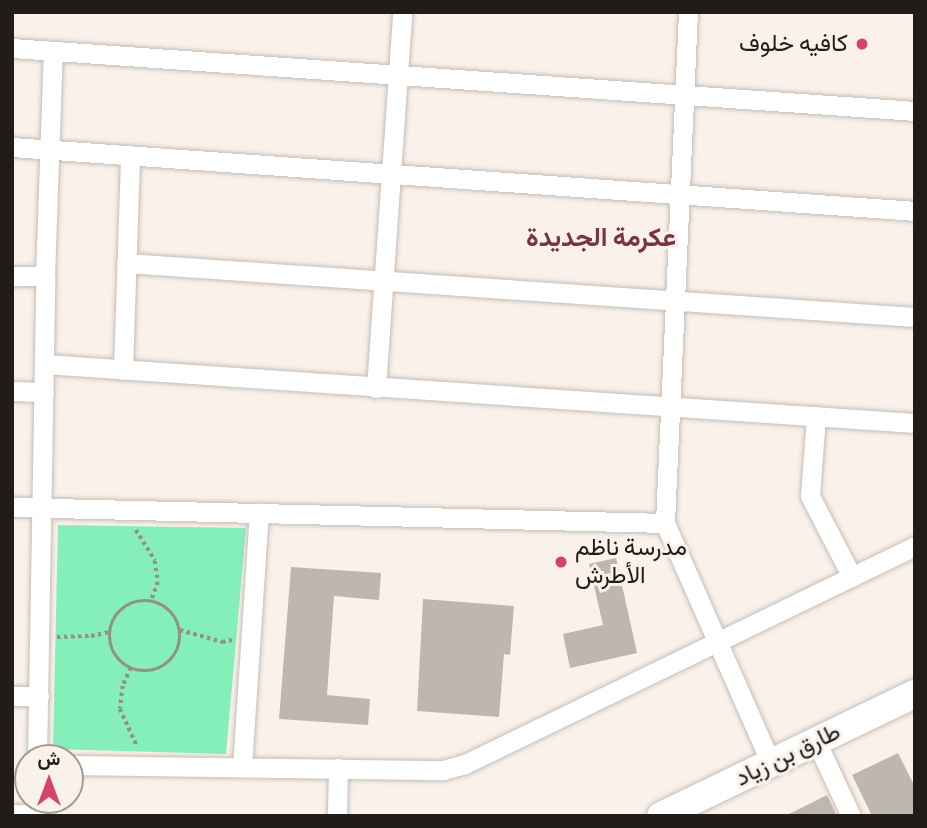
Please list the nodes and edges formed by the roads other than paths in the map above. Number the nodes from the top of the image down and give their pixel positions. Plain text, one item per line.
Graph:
1 (401, 12) edge
2 (688, 12) edge
3 (12, 48) edge
4 (52, 51) junction
5 (397, 72) junction
6 (684, 93) junction
7 (915, 111) edge
8 (12, 147) edge
9 (48, 149) junction
10 (130, 155) junction
11 (390, 176) junction
12 (680, 195) junction
13 (915, 211) edge
14 (127, 263) junction
15 (12, 276) edge
16 (45, 276) junction
17 (383, 281) junction
18 (675, 299) junction
19 (915, 317) edge
20 (44, 364) junction
21 (123, 370) junction
22 (376, 388) junction
23 (12, 391) edge
24 (44, 392) junction
25 (670, 407) junction
26 (816, 416) junction
27 (915, 423) edge
28 (12, 508) edge
29 (43, 508) junction
30 (260, 513) junction
31 (665, 523) junction
32 (915, 546) edge
33 (852, 577) junction
34 (717, 640) junction
35 (915, 694) edge
36 (12, 696) edge
37 (39, 696) junction
38 (816, 741) junction
39 (37, 744) edge
40 (771, 763) junction
41 (84, 765) edge
42 (242, 767) junction
43 (338, 768) junction
44 (337, 816) edge
45 (661, 816) edge
46 (851, 816) edge

1 - 5 street
2 - 6 street
3 - 4 street
4 - 5 street
4 - 9 street
5 - 6 street
5 - 11 street
6 - 7 street
6 - 12 street
8 - 9 street
9 - 10 street
9 - 16 street
10 - 11 street
10 - 14 street
11 - 12 street
11 - 17 street
12 - 13 street
12 - 18 street
14 - 17 street
14 - 21 street
15 - 16 street
16 - 20 street
17 - 18 street
17 - 22 street
18 - 19 street
18 - 25 street
20 - 21 street
20 - 24 street
21 - 22 street
22 - 25 street
23 - 24 street
24 - 29 street
25 - 26 street
25 - 31 street
26 - 27 street
26 - 33 street
28 - 29 street
29 - 30 street
29 - 37 street
30 - 31 street
30 - 42 street
31 - 34 street
32 - 33 street
33 - 34 street
34 - 40 street
34 - 43 street
35 - 38 main road, طارق بن زياد
36 - 37 street
37 - 39 street
38 - 40 main road, طارق بن زياد
38 - 46 street
40 - 45 main road, طارق بن زياد
41 - 42 street
42 - 43 street
43 - 44 street

